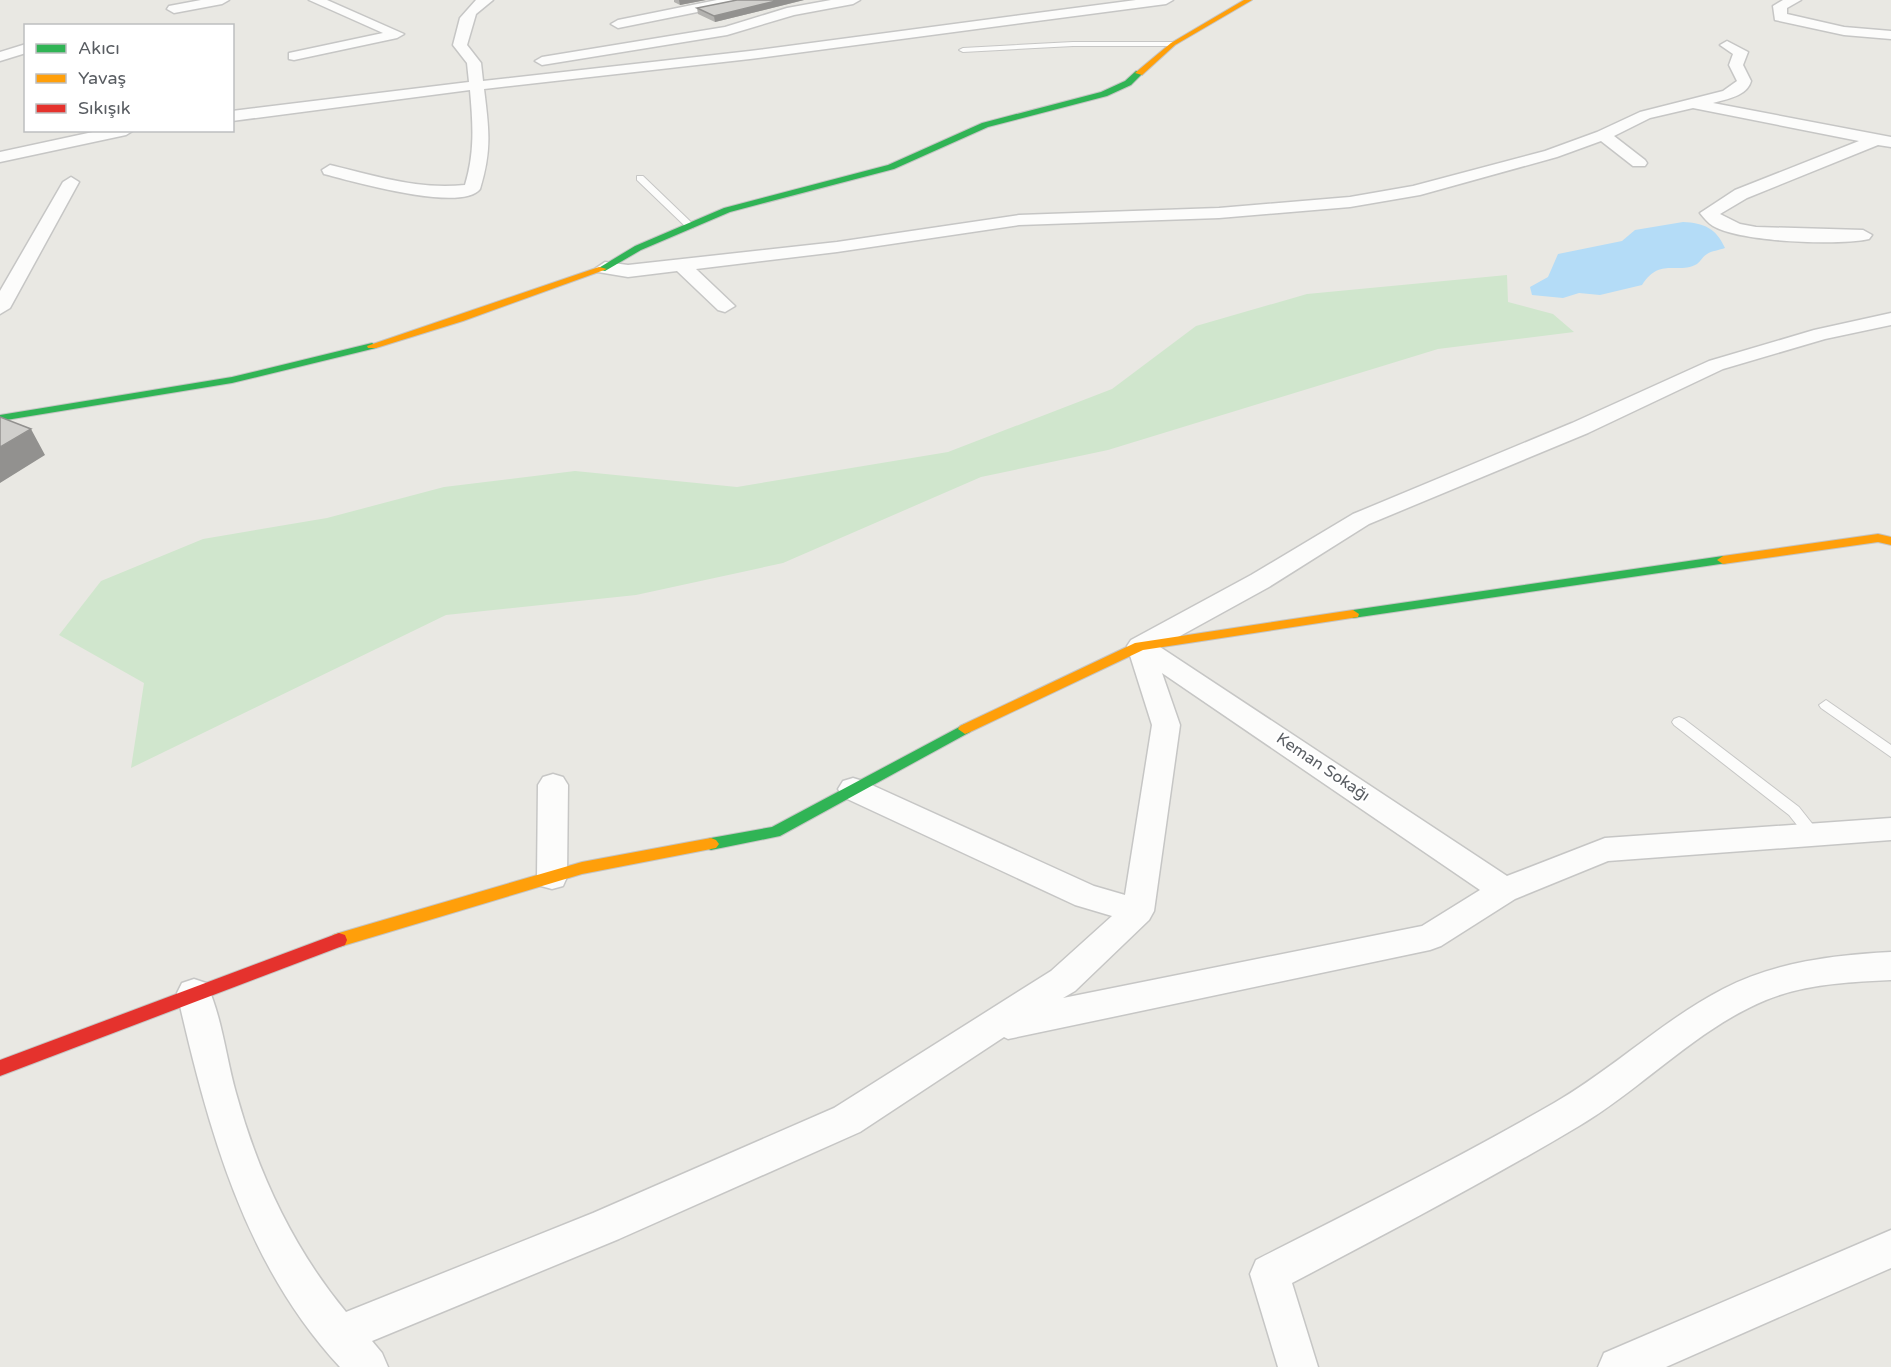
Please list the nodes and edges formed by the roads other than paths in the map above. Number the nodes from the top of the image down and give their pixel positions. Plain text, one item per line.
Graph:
1 (222, 0) edge
2 (316, 0) edge
3 (486, 0) edge
4 (737, 0) edge
5 (853, 0) edge
6 (1166, 0) edge
7 (1249, 0) edge
8 (1794, 0) edge
9 (174, 9) dead end
10 (944, 10) dead end
11 (618, 24) dead end
12 (960, 27) junction
13 (1891, 34) edge
14 (1173, 44) junction
15 (1727, 45) dead end
16 (24, 49) edge
17 (963, 50) dead end
18 (294, 56) dead end
19 (0, 57) edge
20 (533, 63) dead end
21 (499, 69) dead end
22 (477, 79) junction
23 (1693, 103) junction
24 (234, 116) edge
25 (117, 132) edge
26 (1603, 135) junction
27 (1884, 141) edge
28 (0, 157) edge
29 (1639, 163) dead end
30 (330, 170) dead end
31 (640, 178) dead end
32 (71, 182) dead end
33 (690, 226) junction
34 (1863, 235) dead end
35 (680, 264) junction
36 (605, 268) junction
37 (725, 306) dead end
38 (0, 308) edge
39 (1891, 319) edge
40 (0, 418) edge
41 (1891, 541) edge
42 (1140, 646) junction
43 (1826, 705) dead end
44 (1680, 722) dead end
45 (1891, 752) edge
46 (553, 785) dead end
47 (853, 789) junction
48 (1891, 829) edge
49 (1813, 834) junction
50 (552, 877) junction
51 (1504, 890) junction
52 (1138, 911) junction
53 (1891, 966) edge
54 (194, 993) junction
55 (991, 1027) junction
56 (0, 1068) edge
57 (1891, 1249) edge
58 (336, 1336) junction
59 (368, 1367) edge
60 (1298, 1367) edge
61 (1618, 1367) edge

1 - 9 street
2 - 18 street
3 - 22 street
4 - 11 street
5 - 20 street
6 - 12 street
7 - 14 street
8 - 13 street
10 - 12 street
12 - 22 street
14 - 17 lane
14 - 33 street
15 - 23 street
16 - 19 street
21 - 22 street
22 - 24 street
22 - 30 street
23 - 26 street
23 - 27 street
25 - 28 street
26 - 29 street
26 - 35 street
27 - 34 street
31 - 33 lane
32 - 38 street
33 - 36 street
35 - 36 street
35 - 37 street
36 - 40 street
39 - 42 street
41 - 42 street
42 - 47 street
42 - 51 street, Keman Sokağı
42 - 52 street
43 - 45 lane
44 - 49 lane
46 - 50 street
47 - 50 street
47 - 52 street
48 - 49 street
49 - 51 street
50 - 54 street
51 - 55 street
52 - 55 street
53 - 60 street
54 - 56 street
54 - 58 street
55 - 58 street
57 - 61 street
58 - 59 street

